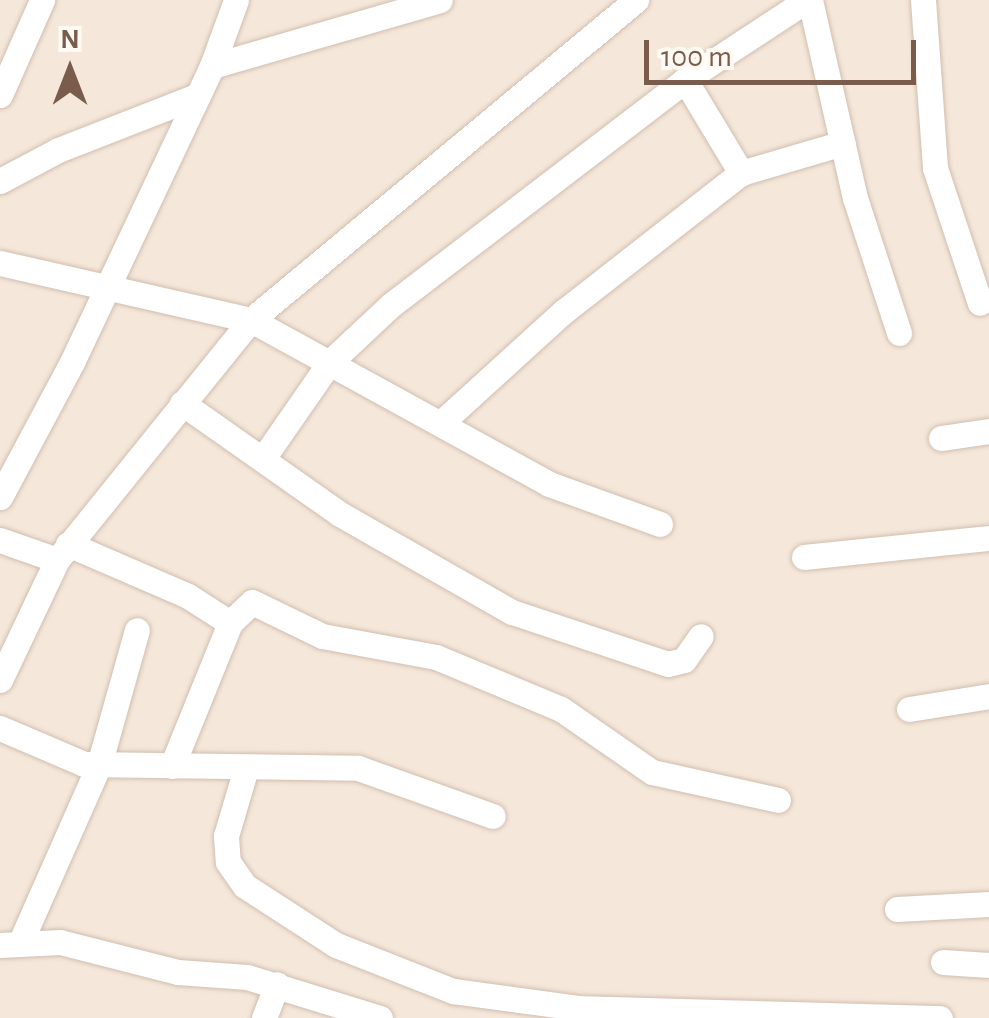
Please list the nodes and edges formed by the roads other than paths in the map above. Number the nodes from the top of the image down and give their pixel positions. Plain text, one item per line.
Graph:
1 (42, 0) edge
2 (236, 0) edge
3 (440, 0) edge
4 (636, 0) edge
5 (808, 0) edge
6 (923, 0) edge
7 (212, 66) junction
8 (685, 80) junction
9 (0, 95) edge
10 (194, 97) junction
11 (844, 143) junction
12 (741, 173) junction
13 (0, 181) edge
14 (0, 263) edge
15 (104, 290) junction
16 (980, 304) dead end
17 (251, 320) junction
18 (899, 333) dead end
19 (329, 363) junction
20 (182, 403) junction
21 (442, 422) junction
22 (989, 432) edge
23 (941, 438) dead end
24 (264, 457) junction
25 (0, 497) edge
26 (660, 524) dead end
27 (989, 538) edge
28 (2, 544) edge
29 (63, 552) junction
30 (804, 558) dead end
31 (230, 622) junction
32 (137, 630) dead end
33 (701, 636) dead end
34 (0, 680) edge
35 (989, 696) edge
36 (909, 709) dead end
37 (0, 728) edge
38 (99, 765) junction
39 (172, 766) junction
40 (246, 768) junction
41 (778, 800) dead end
42 (493, 816) dead end
43 (989, 904) edge
44 (896, 909) dead end
45 (10, 943) edge
46 (943, 962) dead end
47 (989, 965) edge
48 (277, 984) junction
49 (264, 1018) edge
50 (380, 1018) edge
51 (940, 1018) edge

1 - 9 street
2 - 7 street
3 - 7 street
4 - 17 street
5 - 8 street
5 - 11 street
6 - 16 street
7 - 10 street
8 - 12 street
8 - 19 street
10 - 13 street
10 - 15 street
11 - 12 street
11 - 18 street
12 - 21 street
14 - 15 street
15 - 17 street
15 - 25 street
17 - 19 street
17 - 20 street
19 - 21 street
19 - 24 street
20 - 24 street
20 - 29 street
21 - 26 street
22 - 23 street
24 - 33 street
27 - 30 street
28 - 29 street
29 - 31 street
29 - 34 street
31 - 39 street
31 - 41 street
32 - 38 street
35 - 36 street
37 - 38 street
38 - 39 street
38 - 45 street
39 - 40 street
40 - 42 street
40 - 51 street
43 - 44 street
45 - 48 street
46 - 47 street
48 - 49 street
48 - 50 street

